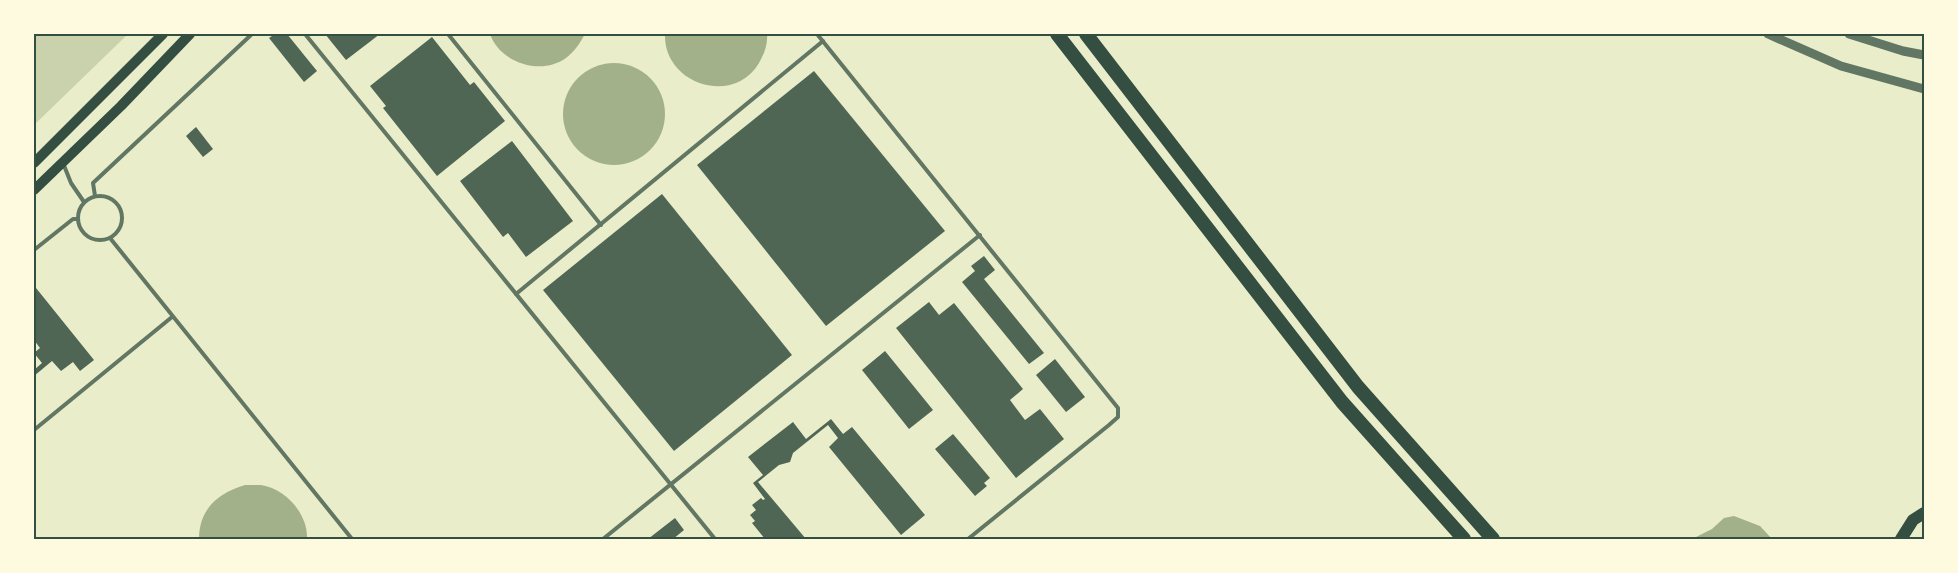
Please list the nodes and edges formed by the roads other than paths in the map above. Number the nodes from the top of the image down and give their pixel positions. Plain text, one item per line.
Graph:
1 (163, 34) edge
2 (190, 34) edge
3 (252, 34) edge
4 (305, 34) edge
5 (448, 34) edge
6 (817, 34) edge
7 (1057, 34) edge
8 (1086, 34) edge
9 (1768, 34) edge
10 (1848, 34) edge
11 (823, 41) junction
12 (1924, 55) edge
13 (1924, 90) edge
14 (63, 163) junction
15 (34, 164) edge
16 (34, 190) edge
17 (96, 196) junction
18 (84, 202) junction
19 (76, 219) junction
20 (601, 226) junction
21 (980, 235) junction
22 (110, 238) junction
23 (34, 250) edge
24 (516, 294) junction
25 (172, 317) junction
26 (34, 430) edge
27 (670, 484) junction
28 (1924, 513) edge
29 (352, 539) edge
30 (603, 539) edge
31 (715, 539) edge
32 (968, 539) edge
33 (1464, 539) edge
34 (1493, 539) edge
35 (1901, 539) edge

1 - 15 main road
2 - 14 main road
3 - 17 lane
4 - 24 lane
5 - 20 lane
6 - 11 lane
7 - 33 highway
8 - 34 highway
9 - 13 street
10 - 12 street
11 - 20 lane
11 - 21 lane
14 - 16 main road
14 - 18 lane
17 - 18 lane
17 - 22 lane
18 - 19 lane
19 - 22 lane
19 - 23 lane
20 - 24 lane
21 - 27 lane
21 - 32 lane
22 - 25 lane
24 - 27 lane
25 - 26 lane
25 - 29 lane
27 - 30 lane
27 - 31 lane
28 - 35 highway

